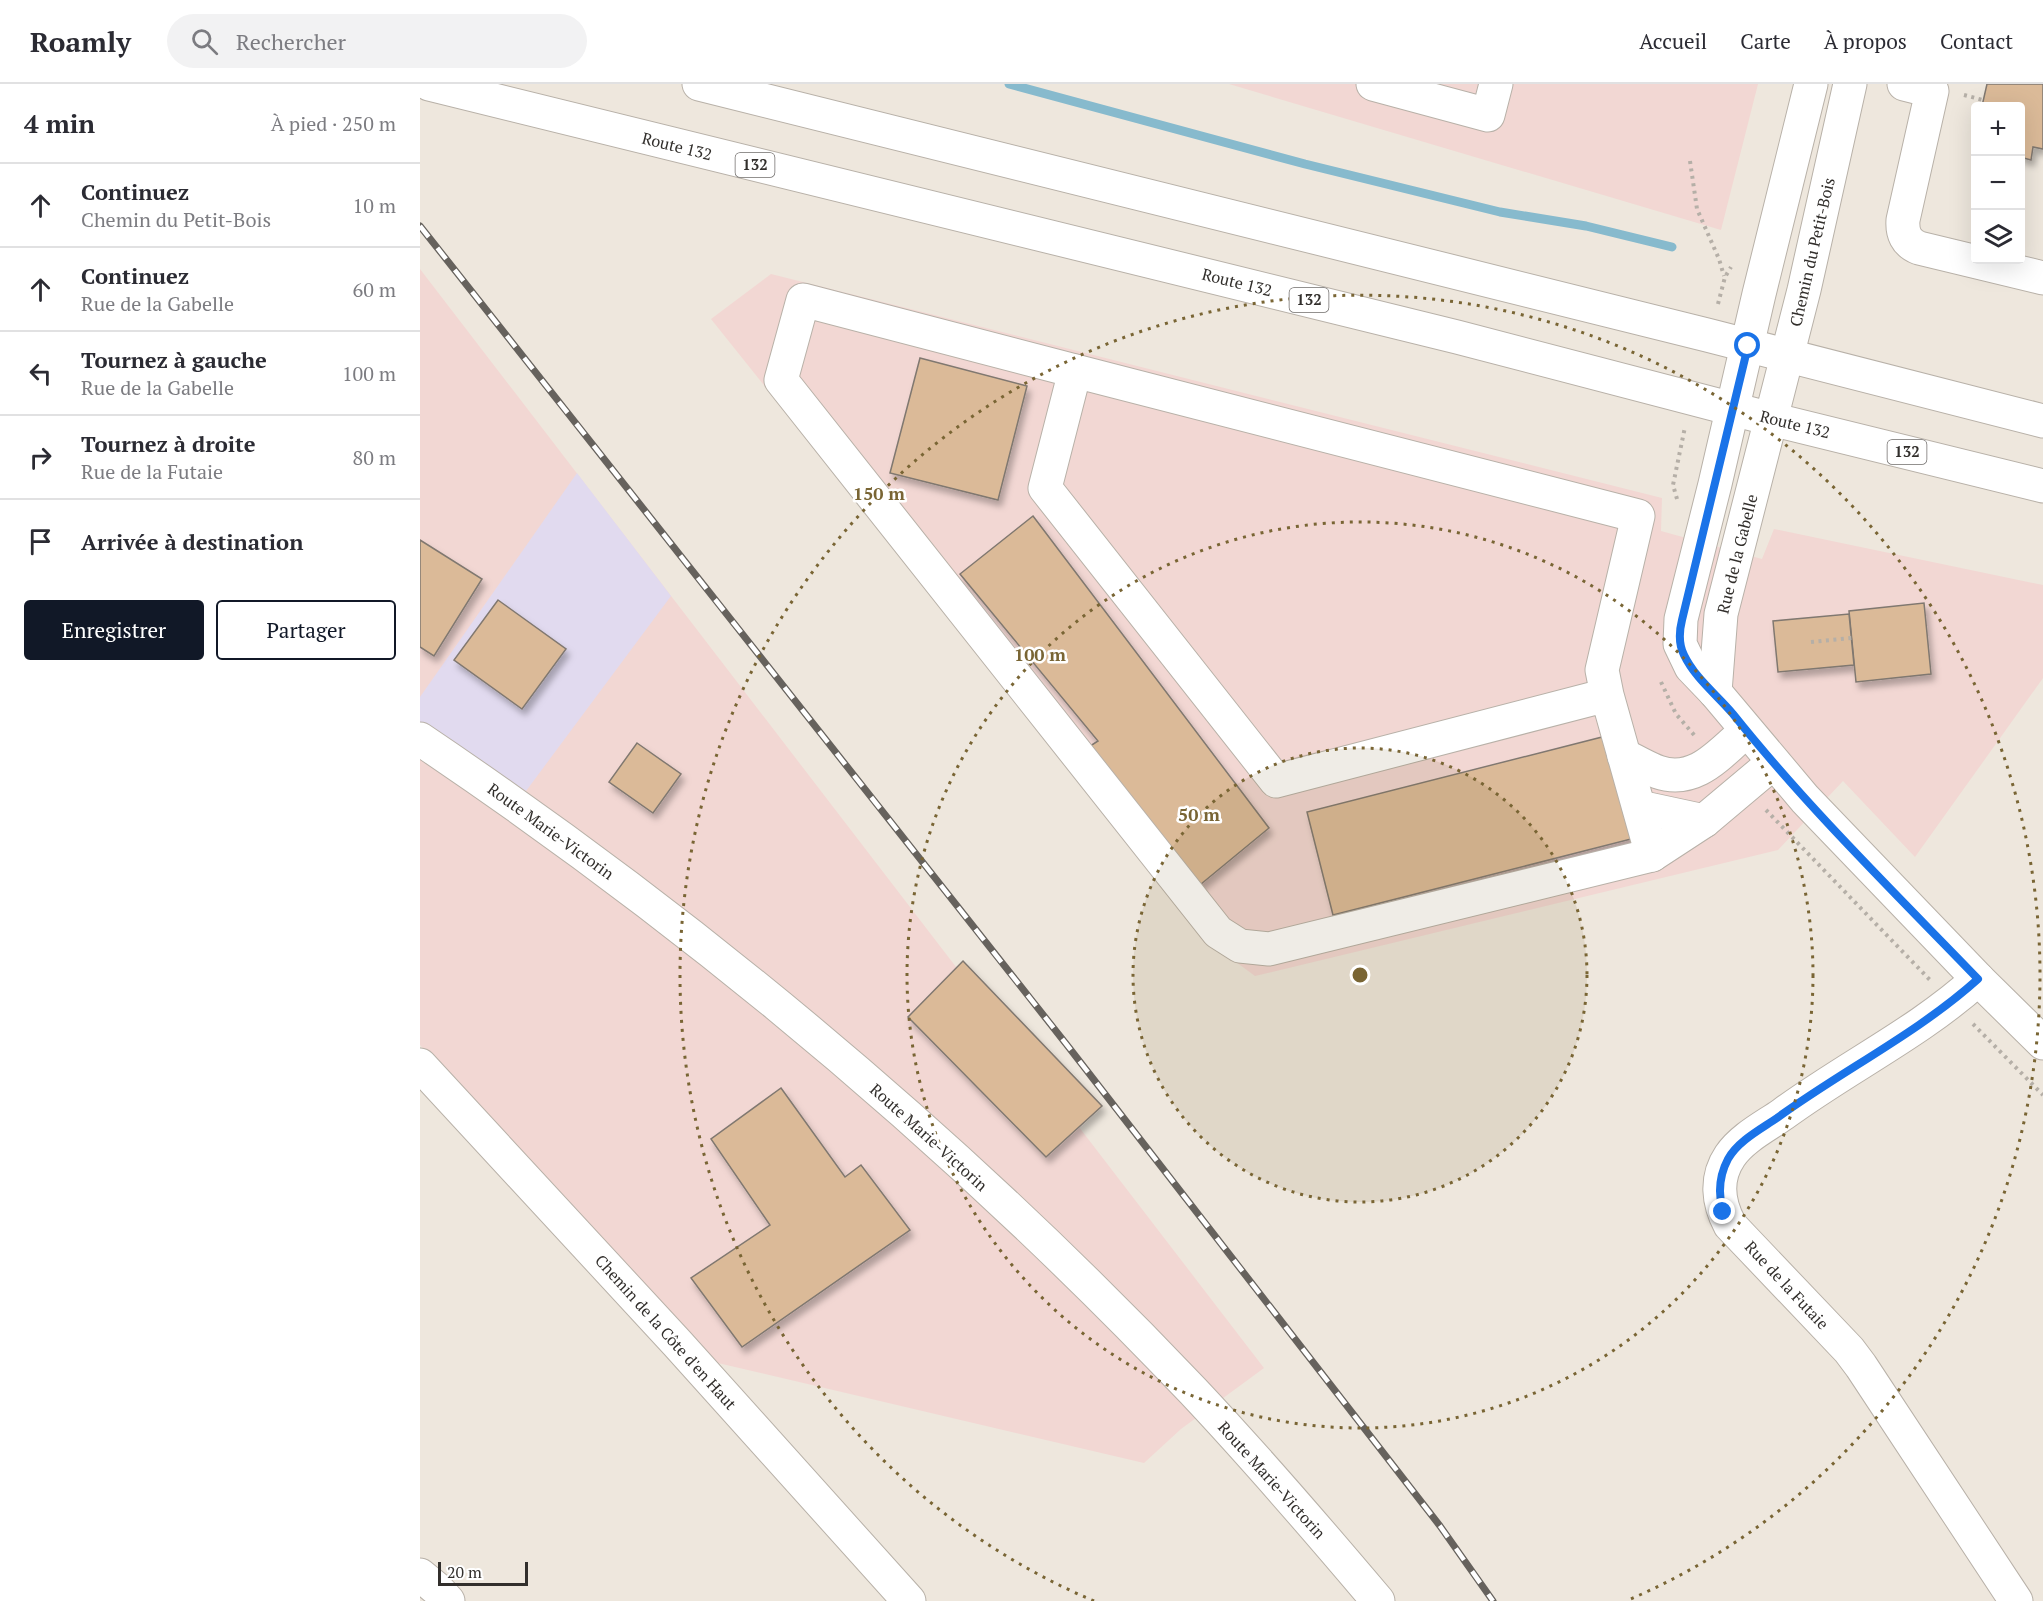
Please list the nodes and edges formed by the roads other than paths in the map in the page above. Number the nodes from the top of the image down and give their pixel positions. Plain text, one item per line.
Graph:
1 (429, 84) edge
2 (699, 84) edge
3 (1373, 84) edge
4 (1496, 84) edge
5 (1811, 84) edge
6 (1851, 84) edge
7 (1904, 84) edge
8 (2043, 278) edge
9 (1748, 346) junction
10 (1787, 356) junction
11 (1075, 371) junction
12 (1733, 409) junction
13 (1771, 419) junction
14 (2043, 421) edge
15 (2043, 486) edge
16 (1714, 692) junction
17 (1607, 695) junction
18 (1746, 731) junction
19 (420, 739) edge
20 (1624, 756) junction
21 (1773, 763) junction
22 (1639, 807) junction
23 (1704, 821) junction
24 (1652, 855) junction
25 (1978, 979) junction
26 (2043, 1043) edge
27 (420, 1065) edge
28 (420, 1575) edge
29 (448, 1601) edge
30 (909, 1601) edge
31 (1378, 1601) edge
32 (2016, 1601) edge

1 - 12 main road, Route 132 / 132
2 - 9 main road
3 - 4 main road
5 - 9 main road
6 - 10 main road, Chemin du Petit-Bois
7 - 8 main road
9 - 10 main road
9 - 12 main road
10 - 13 main road, Chemin du Petit-Bois
10 - 14 main road
11 - 17 main road
11 - 17 main road
11 - 24 main road
12 - 13 main road, Route 132 / 132
12 - 16 main road
13 - 15 main road, Route 132 / 132
13 - 16 main road, Rue de la Gabelle
16 - 18 main road
17 - 20 main road
18 - 20 main road
18 - 21 main road
19 - 31 main road, Route Marie-Victorin
20 - 22 main road
21 - 23 main road
21 - 25 main road
22 - 23 main road
22 - 24 main road
23 - 24 main road
25 - 26 main road
25 - 32 main road, Rue de la Futaie
27 - 30 main road, Chemin de la Côte d'en Haut
28 - 29 main road

